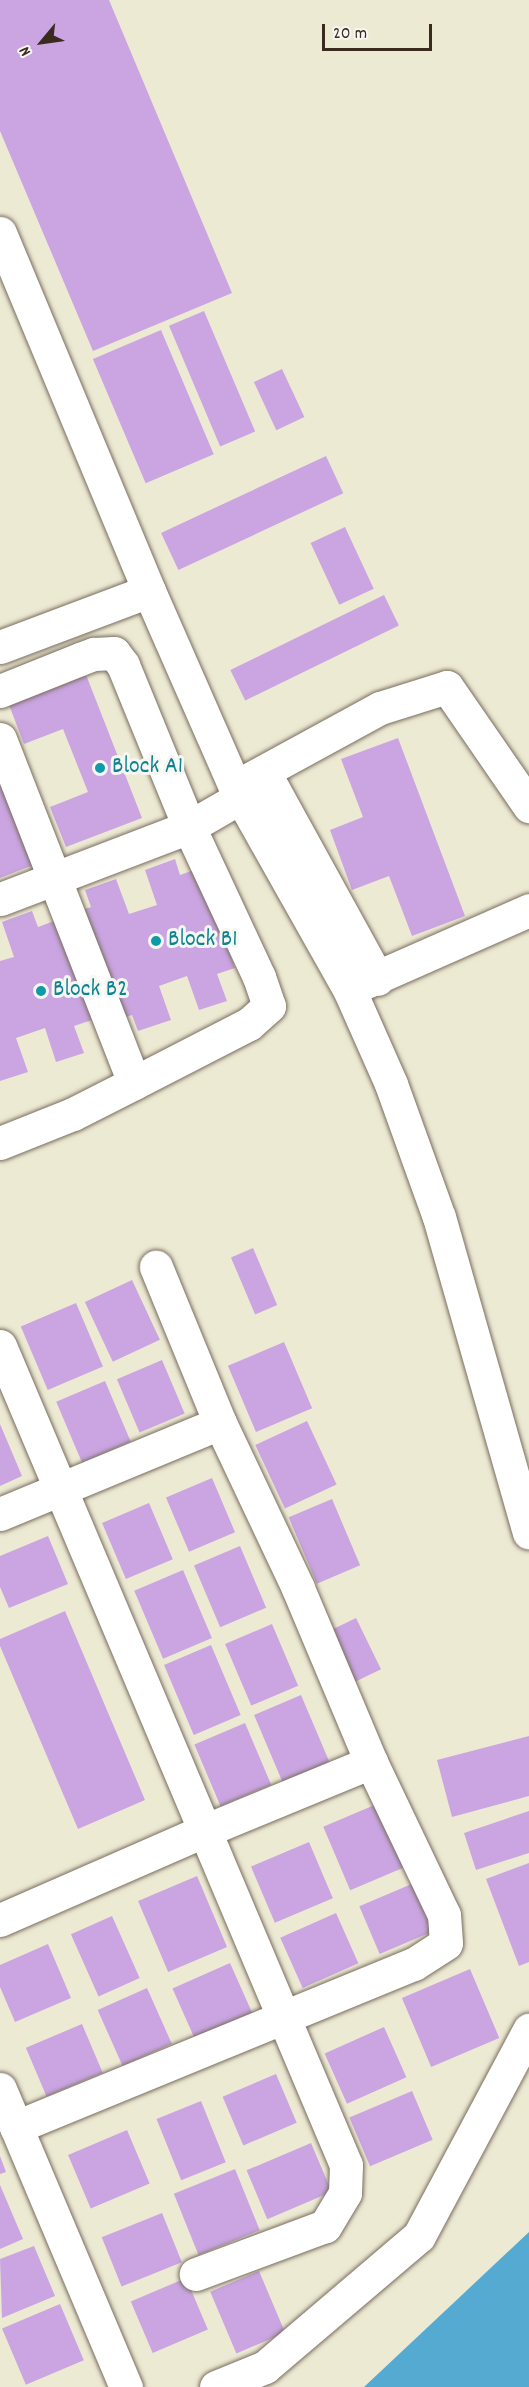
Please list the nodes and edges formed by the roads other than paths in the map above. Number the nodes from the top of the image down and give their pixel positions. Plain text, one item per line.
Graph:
1 (0, 233) edge
2 (149, 591) junction
3 (0, 647) edge
4 (0, 693) edge
5 (0, 739) edge
6 (25, 769) dead end
7 (264, 772) junction
8 (238, 792) junction
9 (529, 806) edge
10 (189, 827) junction
11 (55, 878) junction
12 (0, 899) edge
13 (529, 910) edge
14 (364, 984) junction
15 (134, 1083) junction
16 (0, 1143) edge
17 (156, 1267) dead end
18 (0, 1346) edge
19 (220, 1423) junction
20 (60, 1489) junction
21 (0, 1514) edge
22 (529, 1532) edge
23 (371, 1762) junction
24 (204, 1831) junction
25 (0, 1920) edge
26 (283, 2018) junction
27 (529, 2030) edge
28 (0, 2089) edge
29 (16, 2127) junction
30 (196, 2274) dead end
31 (126, 2387) edge
32 (216, 2387) edge

1 - 2 street
2 - 3 street
2 - 8 street
4 - 6 street
4 - 10 street
5 - 11 street
7 - 8 street
7 - 9 street
7 - 14 street
8 - 10 street
8 - 14 street
10 - 11 street
10 - 15 street
11 - 12 street
11 - 15 street
13 - 14 street
14 - 22 street
15 - 16 street
17 - 19 street
18 - 20 street
19 - 20 street
19 - 23 street
20 - 21 street
20 - 24 street
23 - 24 street
23 - 26 street
24 - 25 street
24 - 26 street
26 - 29 street
26 - 30 street
27 - 32 street
28 - 29 street
29 - 31 street

